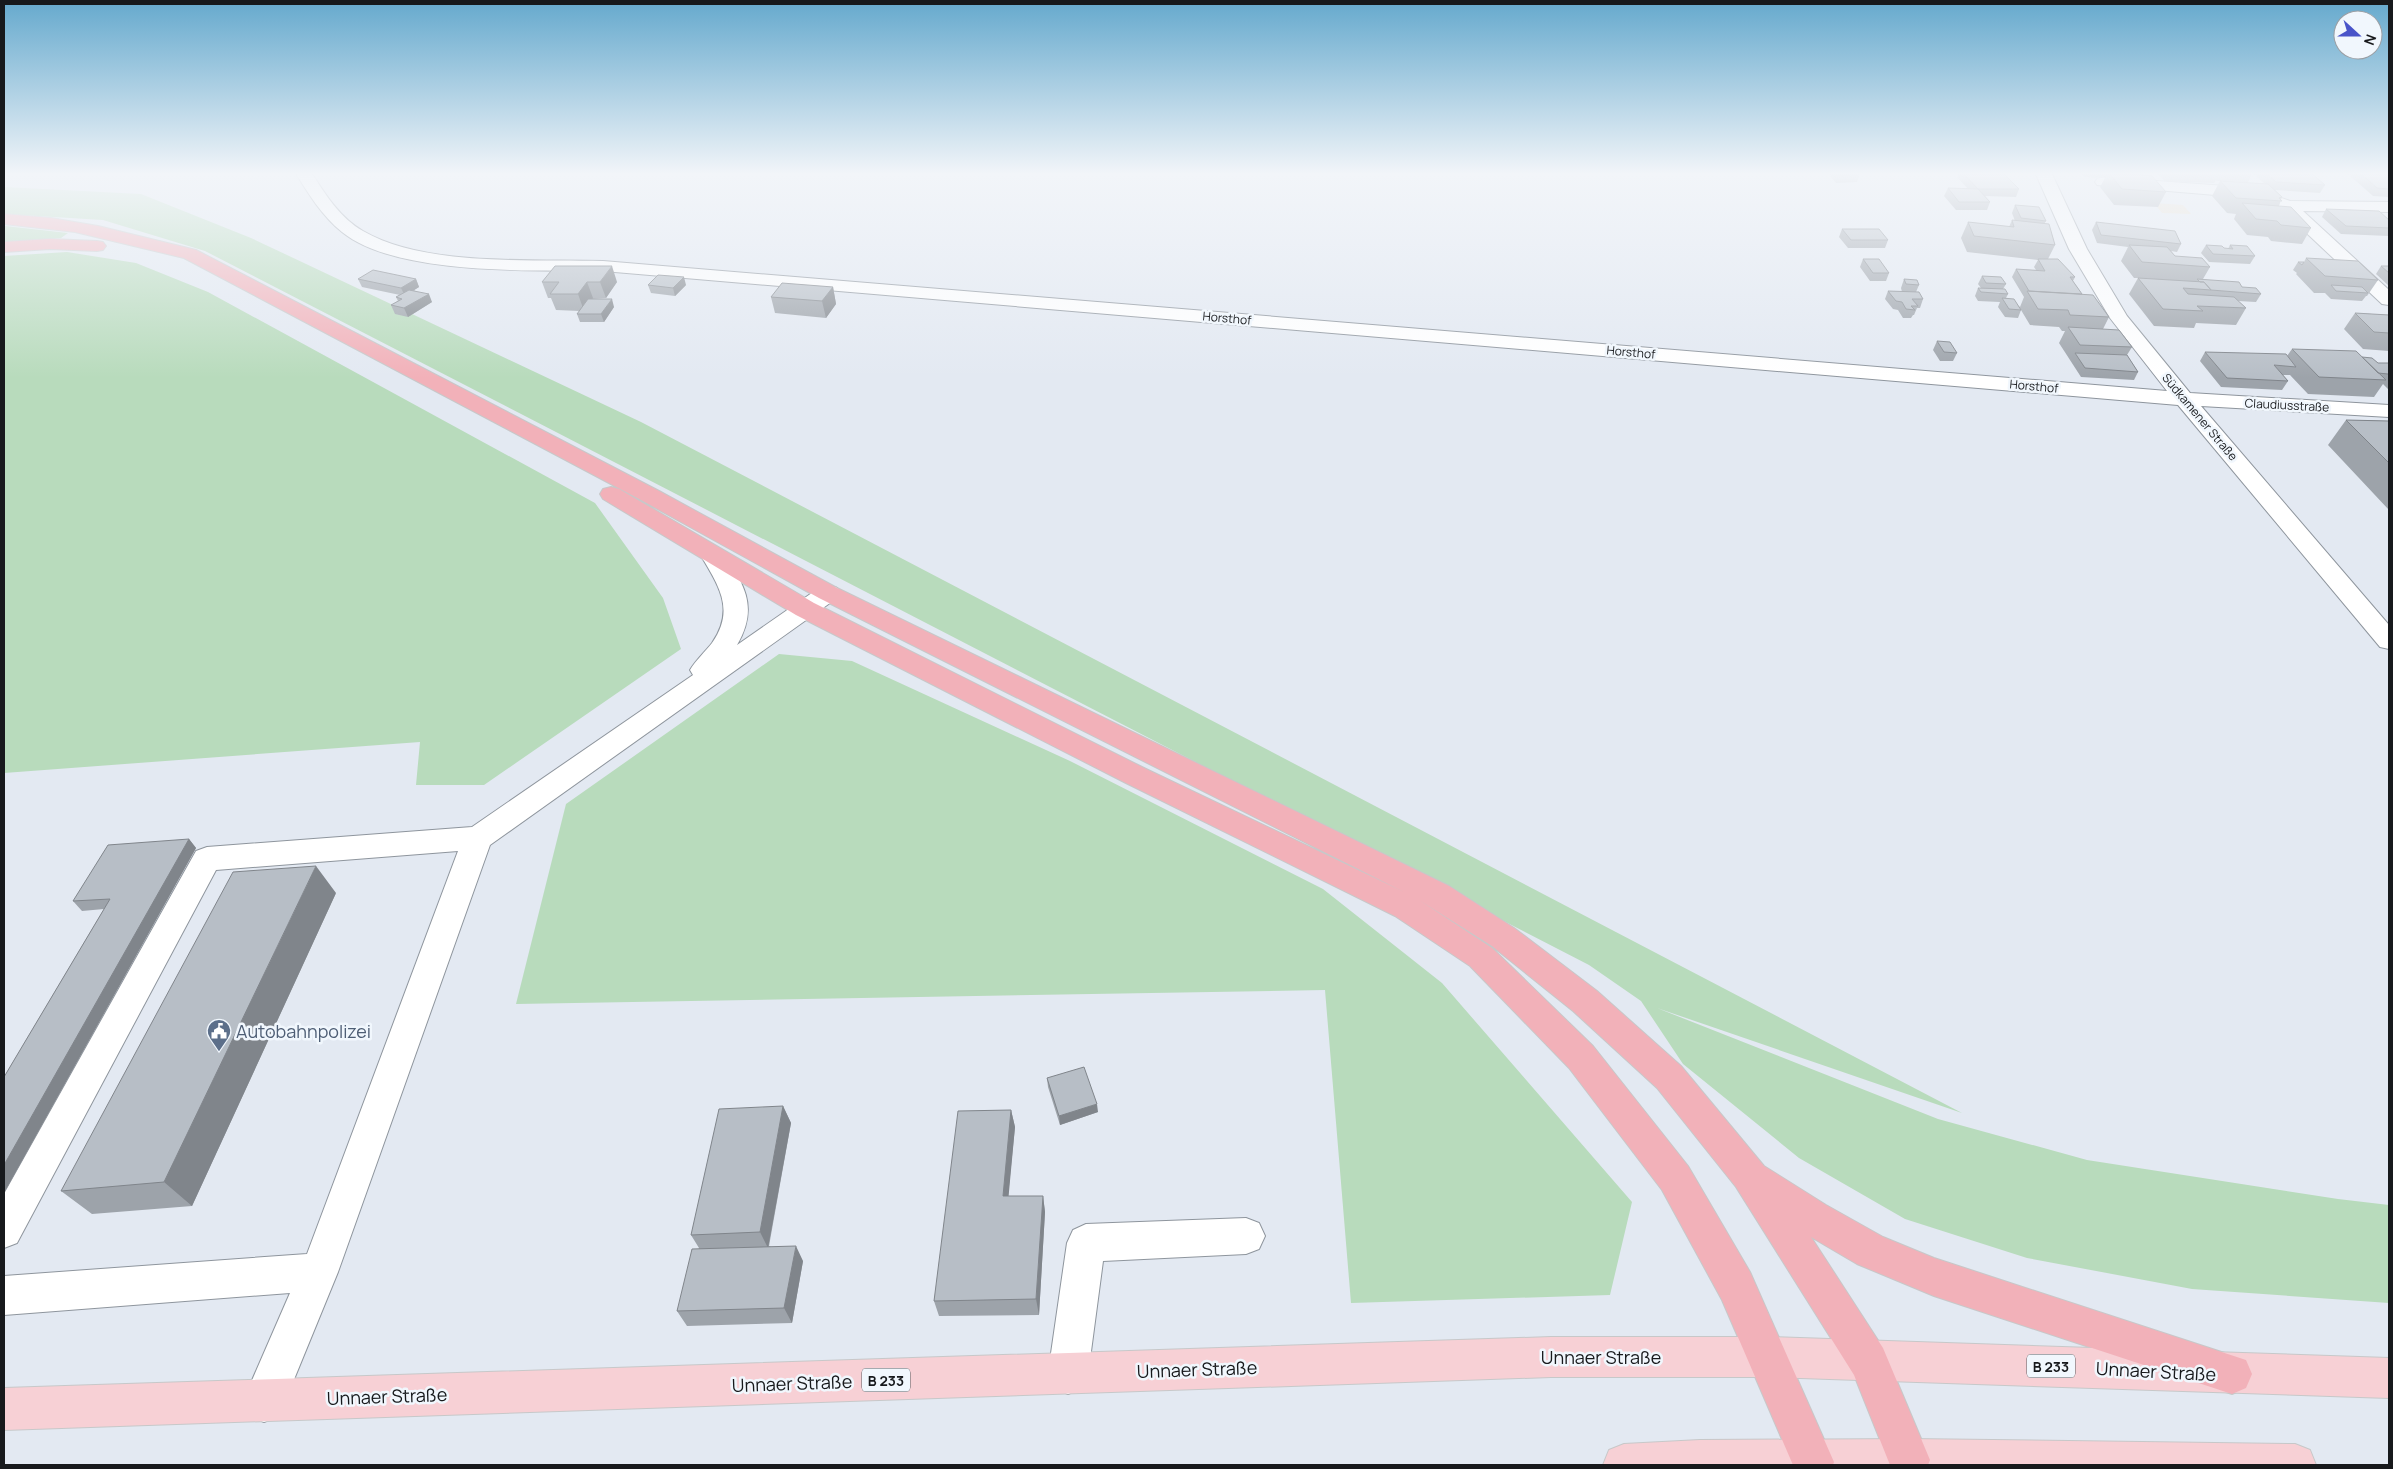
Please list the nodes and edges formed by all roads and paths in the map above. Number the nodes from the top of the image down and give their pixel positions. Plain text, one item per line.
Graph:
1 (142, 241) edge
2 (367, 241) edge
3 (2074, 241) edge
4 (2325, 241) edge
5 (4, 248) edge
6 (2389, 300) edge
7 (2184, 400) junction
8 (2389, 411) edge
9 (712, 554) junction
10 (817, 601) junction
11 (2389, 641) edge
12 (681, 694) junction
13 (478, 838) junction
14 (1749, 1175) junction
15 (4, 1230) edge
16 (1246, 1236) dead end
17 (319, 1272) junction
18 (4, 1296) edge
19 (1768, 1357) junction
20 (1870, 1362) junction
21 (1068, 1374) junction
22 (2232, 1374) junction
23 (2389, 1378) edge
24 (264, 1401) junction
25 (4, 1408) edge
26 (1910, 1463) edge
27 (1813, 1464) edge
28 (1624, 1465) edge
29 (2295, 1465) edge

1 - 10 highway
2 - 7 street, Horsthof
3 - 7 street, Südkamener Straße
4 - 6 street
5 - 9 highway
7 - 8 street, Claudiusstraße
7 - 11 street, Südkamener Straße
9 - 10 highway
9 - 12 street
10 - 12 street
10 - 14 highway
10 - 19 highway
12 - 13 street
13 - 15 street
13 - 17 street
14 - 20 highway
14 - 22 highway
16 - 21 street
17 - 18 street
17 - 24 street
19 - 20 main road, Unnaer Straße / B 233
19 - 21 main road, Unnaer Straße / B 233
19 - 27 highway
20 - 22 main road, Unnaer Straße / B 233
20 - 26 highway
21 - 24 main road, Unnaer Straße / B 233
22 - 23 main road, Unnaer Straße / B 233
24 - 25 main road, Unnaer Straße / B 233
26 - 27 main road
26 - 29 main road
27 - 28 main road

